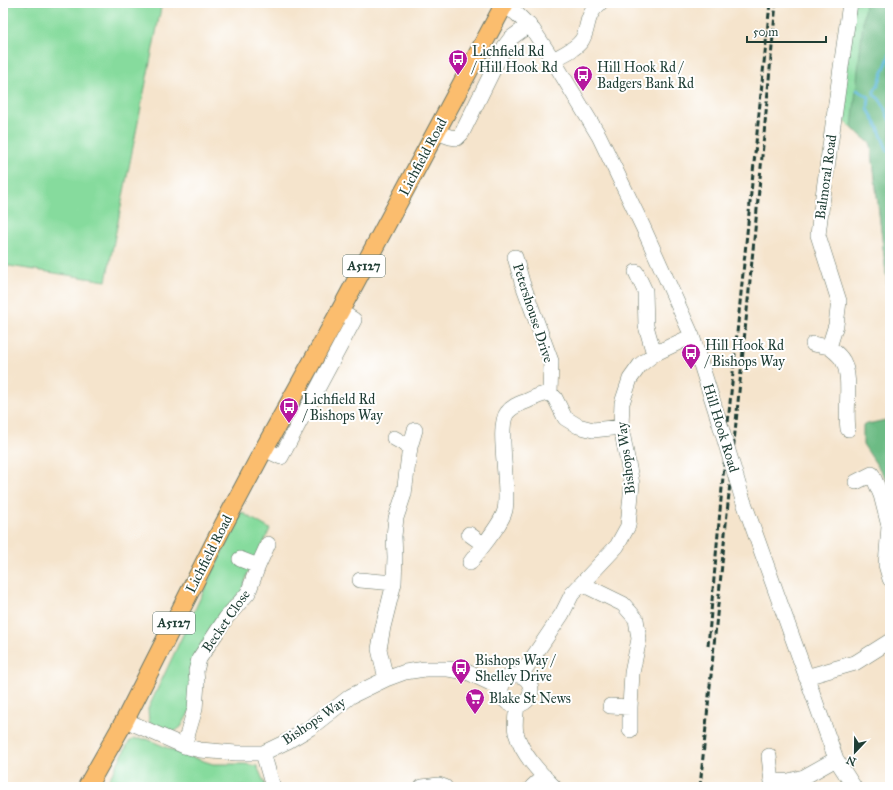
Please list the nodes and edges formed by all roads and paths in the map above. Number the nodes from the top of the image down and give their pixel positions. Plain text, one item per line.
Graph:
1 (600, 3) edge
2 (850, 3) edge
3 (502, 4) edge
4 (529, 25) junction
5 (553, 60) junction
6 (436, 132) junction
7 (515, 257) dead end
8 (636, 272) dead end
9 (692, 336) junction
10 (813, 344) dead end
11 (829, 347) junction
12 (654, 354) junction
13 (550, 393) junction
14 (621, 427) junction
15 (848, 429) dead end
16 (415, 430) dead end
17 (394, 438) dead end
18 (410, 447) junction
19 (856, 482) dead end
20 (469, 534) dead end
21 (268, 544) dead end
22 (484, 544) junction
23 (240, 559) dead end
24 (470, 563) dead end
25 (258, 566) junction
26 (890, 579) edge
27 (363, 580) dead end
28 (394, 583) junction
29 (582, 584) junction
30 (890, 641) edge
31 (521, 675) junction
32 (806, 677) junction
33 (386, 678) junction
34 (501, 688) junction
35 (517, 705) junction
36 (610, 706) dead end
37 (630, 707) junction
38 (125, 720) junction
39 (630, 730) dead end
40 (184, 746) junction
41 (263, 753) junction
42 (769, 756) dead end
43 (836, 759) junction
44 (548, 782) edge
45 (87, 787) edge
46 (273, 787) edge
47 (422, 787) edge
48 (445, 787) edge
49 (532, 787) edge
50 (854, 787) edge

1 - 5 street
2 - 11 street, Balmoral Road
3 - 4 street, Hill Hook Road
3 - 6 main road, Lichfield Road / A5127
4 - 5 street, Hill Hook Road
4 - 6 street
5 - 9 street, Hill Hook Road
6 - 38 main road, Lichfield Road / A5127
7 - 13 street, Petershouse Drive
8 - 12 street
9 - 12 street, Bishops Way
9 - 32 street, Hill Hook Road, bridge
10 - 11 street
11 - 15 street
12 - 14 street, Bishops Way
13 - 14 street
13 - 22 street
14 - 29 street, Bishops Way
16 - 18 street
17 - 18 street
18 - 28 street
19 - 26 street
20 - 22 street
21 - 25 street, Becket Close
22 - 24 street
23 - 25 street
25 - 40 street, Becket Close
27 - 28 street
28 - 33 street
29 - 31 street, Bishops Way
29 - 37 street
30 - 32 street
31 - 34 street
31 - 35 street
32 - 43 street, Hill Hook Road
33 - 34 street, Bishops Way
33 - 41 street, Bishops Way
34 - 35 street
35 - 44 street
36 - 37 street
37 - 39 street
38 - 40 street, Bishops Way
38 - 45 main road, Lichfield Road / A5127
40 - 41 street, Bishops Way
41 - 46 street
42 - 43 street
43 - 50 street, Hill Hook Road
44 - 49 street
47 - 48 street

